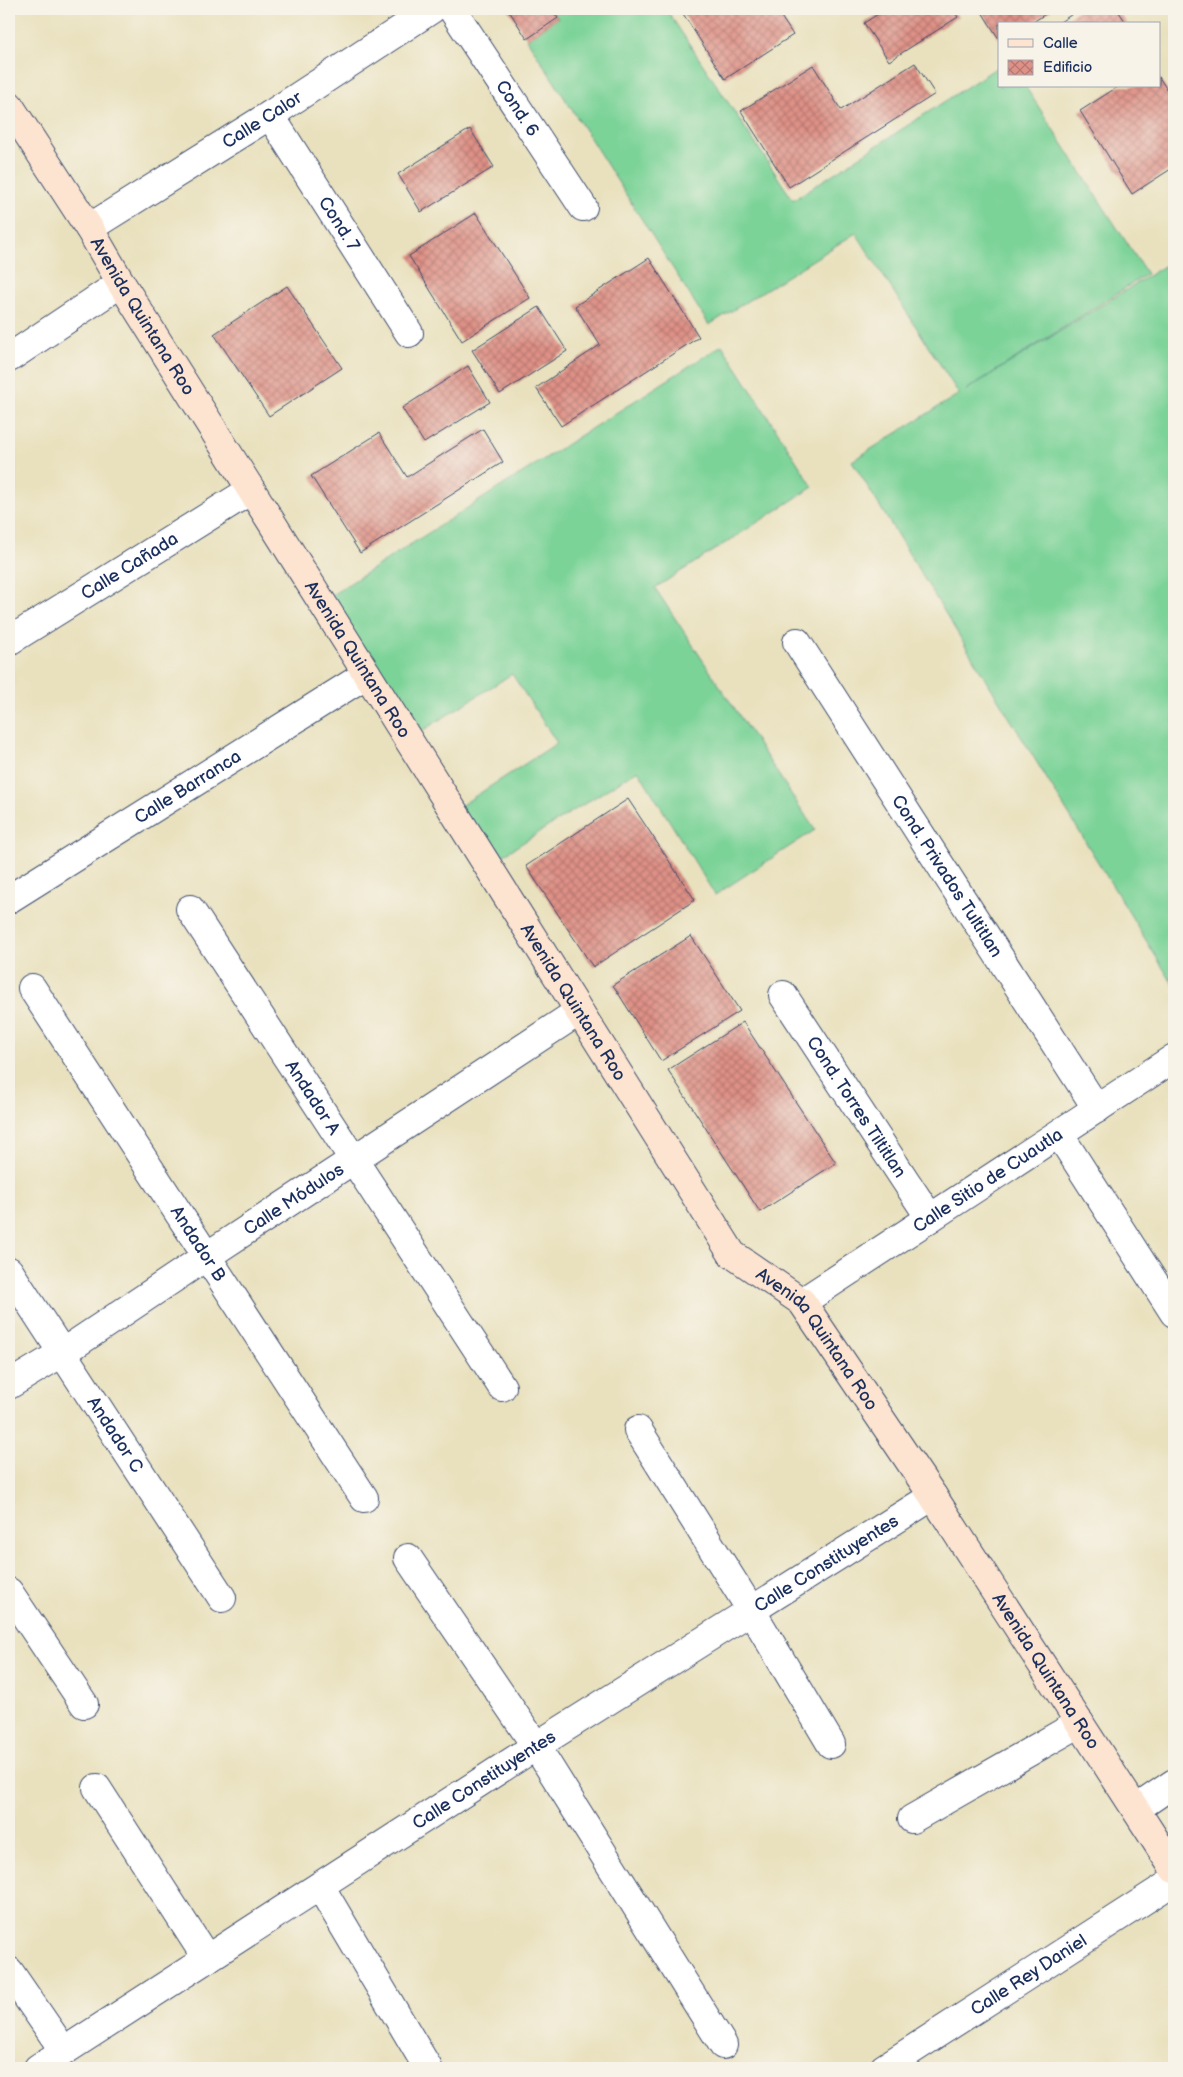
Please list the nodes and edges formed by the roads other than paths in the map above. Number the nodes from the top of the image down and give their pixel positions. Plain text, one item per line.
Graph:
1 (432, 9) edge
2 (452, 9) edge
3 (270, 115) junction
4 (13, 121) edge
5 (583, 207) dead end
6 (89, 228) junction
7 (121, 283) junction
8 (410, 333) dead end
9 (9, 358) edge
10 (251, 490) junction
11 (9, 641) edge
12 (798, 642) dead end
13 (367, 674) junction
14 (9, 899) edge
15 (190, 909) dead end
16 (32, 988) dead end
17 (783, 995) dead end
18 (578, 1012) junction
19 (1174, 1058) edge
20 (1096, 1109) junction
21 (1058, 1134) junction
22 (354, 1160) junction
23 (930, 1218) junction
24 (207, 1256) junction
25 (9, 1271) edge
26 (802, 1302) junction
27 (1174, 1313) edge
28 (62, 1353) junction
29 (9, 1385) edge
30 (502, 1387) dead end
31 (638, 1430) dead end
32 (933, 1496) junction
33 (364, 1498) dead end
34 (408, 1558) dead end
35 (9, 1592) edge
36 (222, 1598) dead end
37 (751, 1610) junction
38 (84, 1704) dead end
39 (1080, 1723) junction
40 (831, 1744) dead end
41 (536, 1746) junction
42 (1174, 1783) edge
43 (98, 1788) dead end
44 (1136, 1809) junction
45 (912, 1819) dead end
46 (1174, 1869) edge
47 (1174, 1881) edge
48 (320, 1886) junction
49 (207, 1959) junction
50 (9, 1970) edge
51 (723, 2045) dead end
52 (64, 2051) junction
53 (38, 2068) edge
54 (428, 2068) edge
55 (884, 2068) edge

1 - 3 street, Calle Calor
2 - 5 street, Cond. 6
3 - 6 street, Calle Calor
3 - 8 street, Cond. 7
4 - 6 main road, Avenida Quintana Roo
6 - 7 main road, Avenida Quintana Roo
7 - 9 street
7 - 10 main road, Avenida Quintana Roo
10 - 11 street, Calle Cañada
10 - 13 main road, Avenida Quintana Roo
12 - 20 street, Cond. Privados Tultitlan
13 - 14 street, Calle Barranca
13 - 18 main road, Avenida Quintana Roo
15 - 22 street, Andador A
16 - 24 street, Andador B
17 - 23 street, Cond. Torres Tiltitlan
18 - 22 street, Calle Módulos
18 - 26 main road, Avenida Quintana Roo
19 - 20 street, Calle Sitio de Cuautla
20 - 21 street, Calle Sitio de Cuautla
21 - 23 street, Calle Sitio de Cuautla
21 - 27 street
22 - 24 street, Calle Módulos
22 - 30 street, Andador A
23 - 26 street, Calle Sitio de Cuautla
24 - 28 street, Calle Módulos
24 - 33 street, Andador B
25 - 28 street, Andador C
26 - 32 main road, Avenida Quintana Roo
28 - 29 street, Calle Módulos
28 - 36 street, Andador C
31 - 37 street
32 - 37 street, Calle Constituyentes
32 - 39 main road, Avenida Quintana Roo
34 - 41 street
35 - 38 street
37 - 40 street
37 - 41 street, Calle Constituyentes
39 - 44 main road, Avenida Quintana Roo
39 - 45 street
41 - 48 street, Calle Constituyentes
41 - 51 street
42 - 44 street
43 - 49 street
44 - 46 main road, Avenida Quintana Roo
47 - 55 street, Calle Rey Daniel
48 - 49 street, Calle Constituyentes
48 - 54 street
49 - 52 street, Calle Constituyentes
50 - 52 street
52 - 53 street, Calle Constituyentes

